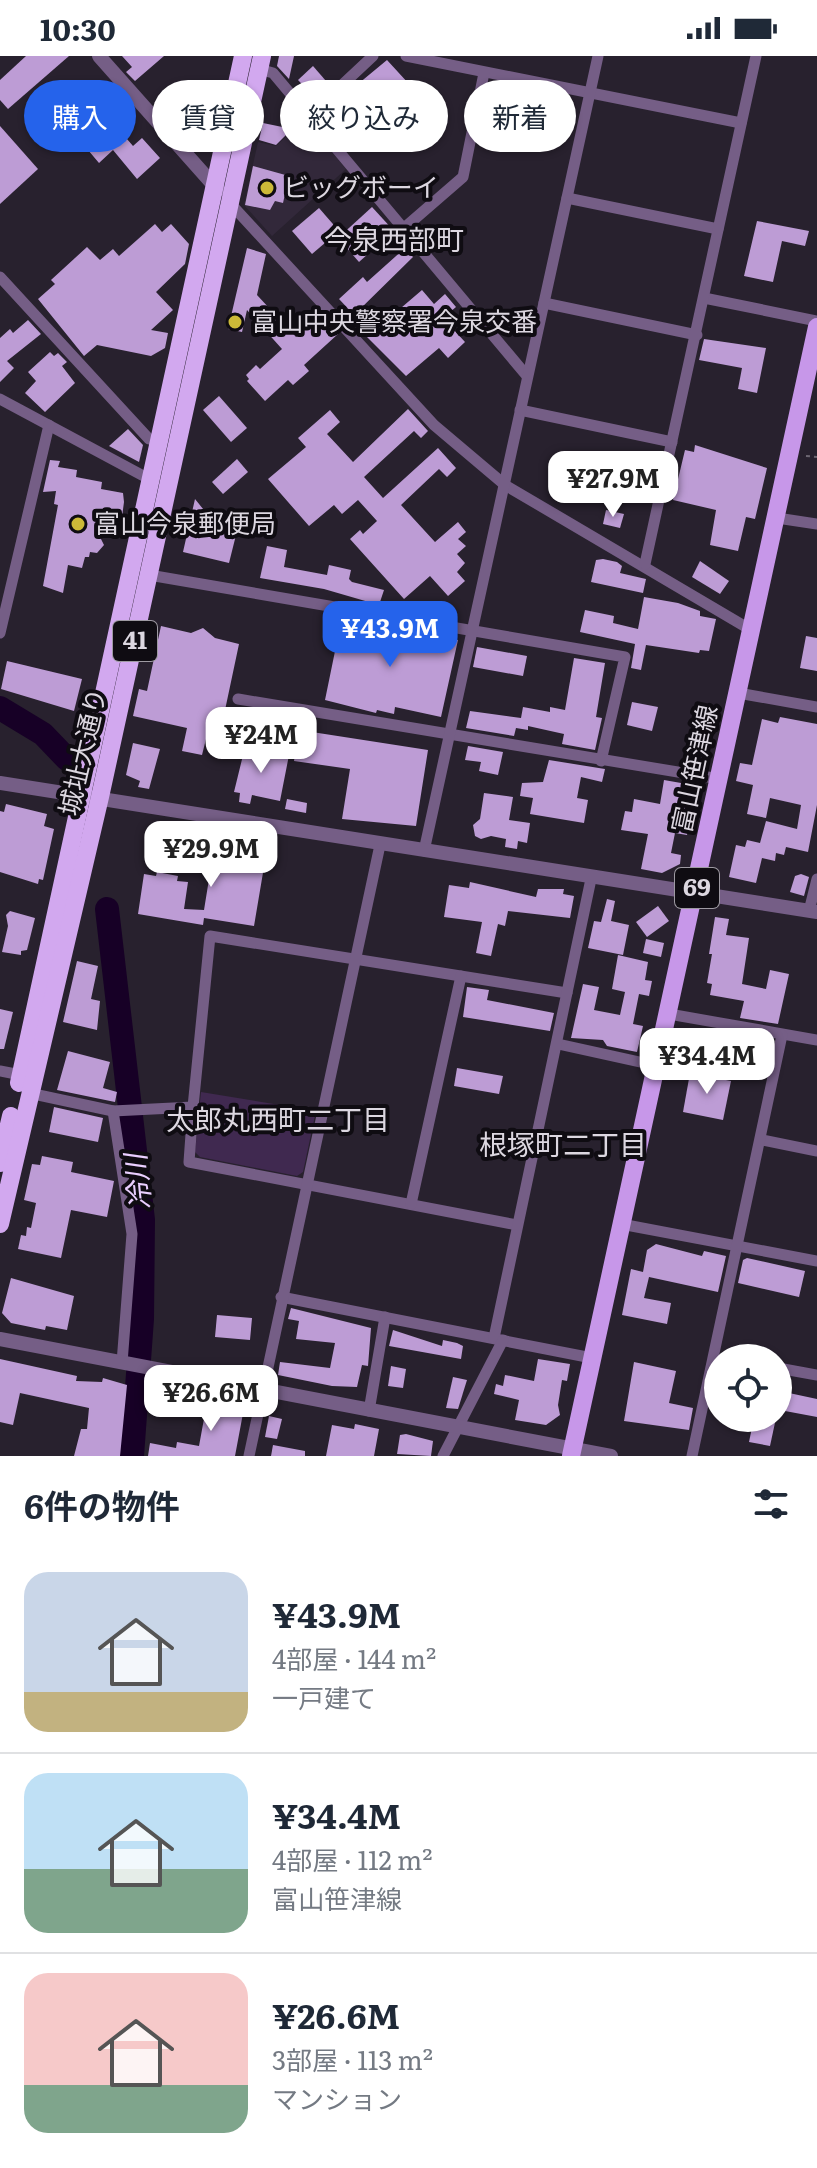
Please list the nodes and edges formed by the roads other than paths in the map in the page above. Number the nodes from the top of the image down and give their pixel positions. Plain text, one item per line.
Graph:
1 (99, 56) edge
2 (243, 56) edge
3 (373, 56) edge
4 (406, 56) edge
5 (598, 56) edge
6 (756, 56) edge
7 (261, 63) edge
8 (484, 73) junction
9 (347, 80) edge
10 (280, 81) edge
11 (590, 93) junction
12 (741, 123) junction
13 (340, 152) edge
14 (213, 184) junction
15 (567, 198) junction
16 (229, 202) junction
17 (403, 229) junction
18 (718, 229) junction
19 (0, 277) edge
20 (704, 298) junction
21 (544, 303) junction
22 (817, 324) edge
23 (697, 335) junction
24 (527, 376) junction
25 (810, 393) edge
26 (0, 399) edge
27 (520, 410) junction
28 (49, 425) junction
29 (161, 442) junction
30 (672, 442) junction
31 (151, 480) junction
32 (505, 485) junction
33 (777, 518) junction
34 (817, 524) edge
35 (645, 564) junction
36 (149, 575) junction
37 (472, 630) junction
38 (751, 630) junction
39 (0, 633) edge
40 (738, 693) junction
41 (238, 699) dead end
42 (817, 707) edge
43 (450, 735) junction
44 (601, 761) junction
45 (720, 779) junction
46 (0, 783) edge
47 (80, 794) junction
48 (100, 797) junction
49 (380, 845) junction
50 (424, 851) junction
51 (591, 879) junction
52 (817, 879) edge
53 (696, 892) junction
54 (813, 911) edge
55 (354, 957) junction
56 (461, 976) junction
57 (567, 993) junction
58 (669, 1014) junction
59 (782, 1035) junction
60 (817, 1040) edge
61 (558, 1044) junction
62 (658, 1066) junction
63 (0, 1071) edge
64 (21, 1075) junction
65 (29, 1093) junction
66 (193, 1107) junction
67 (113, 1111) junction
68 (762, 1140) junction
69 (817, 1151) edge
70 (0, 1163) edge
71 (306, 1184) junction
72 (411, 1204) junction
73 (0, 1224) edge
74 (621, 1224) junction
75 (517, 1225) junction
76 (738, 1245) junction
77 (817, 1261) edge
78 (281, 1297) junction
79 (385, 1317) junction
80 (0, 1339) edge
81 (498, 1339) junction
82 (723, 1344) edge
83 (592, 1358) junction
84 (127, 1364) junction
85 (792, 1371) edge
86 (817, 1375) edge
87 (261, 1390) junction
88 (369, 1411) junction
89 (704, 1415) edge
90 (458, 1428) junction
91 (572, 1452) edge
92 (249, 1456) edge
93 (443, 1456) edge
94 (611, 1456) edge
95 (692, 1456) edge

1 - 14 street
2 - 14 highway, 城址大通り / 41
3 - 9 street
4 - 8 street
5 - 11 street
6 - 12 street
7 - 10 street
7 - 16 highway, 城址大通り / 41
8 - 11 street
8 - 17 street
11 - 12 street
11 - 15 street
12 - 18 street
13 - 17 street
14 - 16 street
14 - 29 highway, 城址大通り / 41
15 - 18 street
15 - 21 street
16 - 32 street
16 - 36 highway, 城址大通り / 41
17 - 24 street
18 - 20 street
19 - 29 street
20 - 22 street
20 - 23 street
21 - 23 street
21 - 24 street
22 - 25 main road, 富山笹津線 / 69
23 - 30 street
24 - 27 street
25 - 33 main road, 富山笹津線 / 69
26 - 28 street
27 - 30 street
27 - 32 street
28 - 31 street
28 - 39 street
29 - 31 highway, 城址大通り / 41
30 - 35 street
31 - 47 highway, 城址大通り / 41
32 - 35 street
32 - 37 street
33 - 34 street
33 - 38 main road, 富山笹津線 / 69
35 - 38 street
36 - 37 street
36 - 48 highway, 城址大通り / 41
37 - 43 street
37 - 44 street
38 - 40 main road, 富山笹津線 / 69
40 - 42 street
40 - 45 main road, 富山笹津線 / 69
41 - 43 street
43 - 44 street
43 - 50 street
44 - 45 street
45 - 53 main road, 富山笹津線 / 69
46 - 47 street
47 - 48 street
47 - 64 highway, 城址大通り / 41
48 - 49 street
48 - 65 highway, 城址大通り / 41
49 - 50 street
49 - 55 street
50 - 51 street
51 - 53 street
51 - 57 street
52 - 54 street
53 - 54 street
53 - 58 main road, 富山笹津線 / 69
55 - 56 street
55 - 66 street
55 - 71 street
56 - 57 street
56 - 72 street
57 - 61 street
58 - 59 street
58 - 62 main road, 富山笹津線 / 69
59 - 60 street
59 - 68 street
61 - 62 street
61 - 75 street
62 - 74 main road, 富山笹津線 / 69
63 - 64 street
64 - 70 highway, 城址大通り / 41
65 - 67 street
65 - 73 highway, 城址大通り / 41
66 - 67 street
66 - 71 street
67 - 84 street
68 - 69 street
68 - 76 street
71 - 72 street
71 - 78 street
72 - 75 street
74 - 76 street
74 - 83 main road, 富山笹津線 / 69
75 - 81 street
76 - 77 street
76 - 82 street
78 - 79 street
78 - 87 street
79 - 81 street
79 - 88 street
80 - 84 street
81 - 83 street
81 - 90 street
83 - 91 main road, 富山笹津線 / 69
84 - 87 street
85 - 86 street
87 - 88 street
87 - 92 street
88 - 90 street
89 - 95 street
90 - 91 street
90 - 93 street
91 - 94 street

